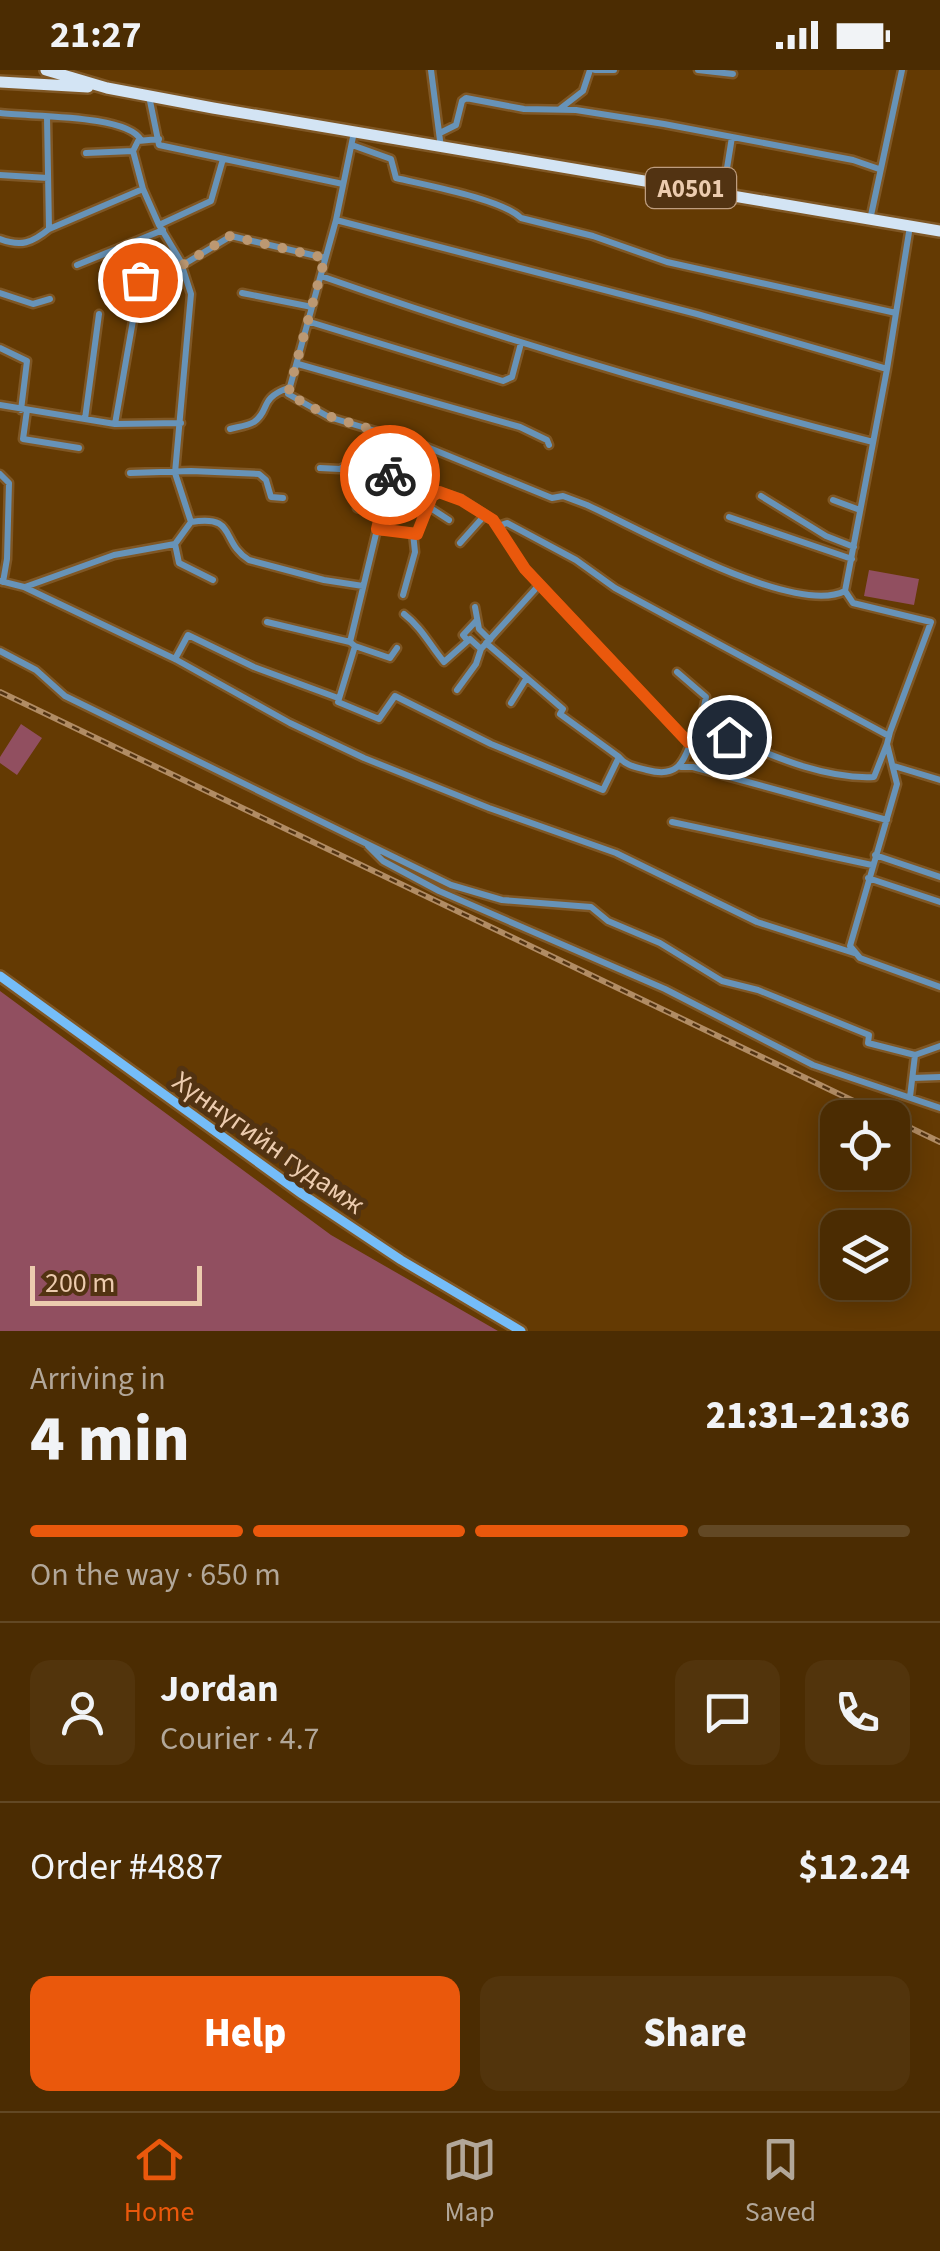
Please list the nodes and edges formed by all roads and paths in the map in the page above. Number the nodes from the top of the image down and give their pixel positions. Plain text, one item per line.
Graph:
1 (8, 70) edge
2 (46, 70) edge
3 (431, 70) edge
4 (592, 70) edge
5 (614, 70) edge
6 (698, 70) edge
7 (902, 70) edge
8 (733, 74) dead end
9 (83, 76) edge
10 (0, 81) edge
11 (107, 88) junction
12 (149, 95) junction
13 (560, 109) junction
14 (0, 113) edge
15 (48, 117) junction
16 (440, 133) junction
17 (732, 137) junction
18 (352, 138) junction
19 (159, 139) junction
20 (141, 140) junction
21 (442, 148) junction
22 (133, 151) junction
23 (86, 153) dead end
24 (223, 159) junction
25 (880, 169) junction
26 (0, 175) edge
27 (48, 178) junction
28 (343, 184) junction
29 (143, 189) junction
30 (723, 193) junction
31 (336, 220) junction
32 (870, 220) junction
33 (910, 226) junction
34 (161, 228) junction
35 (49, 229) junction
36 (940, 231) edge
37 (0, 239) edge
38 (325, 258) junction
39 (180, 263) junction
40 (77, 266) dead end
41 (321, 276) junction
42 (0, 293) edge
43 (242, 293) dead end
44 (50, 299) dead end
45 (312, 307) junction
46 (100, 314) dead end
47 (896, 314) junction
48 (310, 322) junction
49 (520, 343) junction
50 (0, 348) edge
51 (298, 364) junction
52 (887, 369) junction
53 (288, 388) junction
54 (0, 405) edge
55 (24, 410) junction
56 (85, 419) junction
57 (181, 423) junction
58 (116, 424) junction
59 (230, 429) dead end
60 (399, 438) junction
61 (873, 442) junction
62 (549, 445) dead end
63 (79, 448) dead end
64 (320, 468) dead end
65 (392, 469) junction
66 (130, 472) dead end
67 (175, 473) junction
68 (0, 474) edge
69 (761, 496) dead end
70 (283, 498) dead end
71 (833, 500) dead end
72 (428, 506) junction
73 (356, 508) dead end
74 (861, 510) junction
75 (381, 513) junction
76 (484, 515) junction
77 (729, 517) dead end
78 (449, 520) dead end
79 (191, 522) junction
80 (0, 524) edge
81 (498, 526) junction
82 (9, 527) junction
83 (377, 529) junction
84 (413, 533) junction
85 (460, 543) dead end
86 (175, 544) junction
87 (854, 547) junction
88 (852, 559) junction
89 (213, 580) dead end
90 (2, 581) edge
91 (540, 585) junction
92 (363, 586) junction
93 (24, 587) junction
94 (845, 591) junction
95 (403, 595) dead end
96 (475, 607) dead end
97 (404, 614) dead end
98 (477, 620) junction
99 (267, 622) dead end
100 (936, 623) edge
101 (468, 642) junction
102 (353, 644) junction
103 (485, 644) junction
104 (397, 648) dead end
105 (0, 651) edge
106 (175, 659) junction
107 (677, 672) dead end
108 (526, 679) junction
109 (457, 690) dead end
110 (338, 698) junction
111 (511, 704) dead end
112 (700, 726) junction
113 (888, 740) junction
114 (688, 742) junction
115 (619, 758) junction
116 (894, 766) junction
117 (680, 767) junction
118 (940, 780) edge
119 (888, 820) junction
120 (672, 822) dead end
121 (368, 845) junction
122 (874, 855) junction
123 (872, 865) junction
124 (940, 877) edge
125 (868, 878) junction
126 (940, 902) edge
127 (854, 953) junction
128 (0, 976) edge
129 (940, 987) edge
130 (940, 1046) edge
131 (916, 1056) junction
132 (940, 1077) edge
133 (913, 1078) junction
134 (910, 1096) junction
135 (940, 1108) edge
136 (522, 1331) edge

1 - 10 highway, A0501
2 - 9 highway, A0501
3 - 16 street
4 - 5 street
4 - 13 street
6 - 8 street
7 - 25 street
9 - 11 highway, A0501
10 - 11 highway, A0501
11 - 12 highway, A0501
12 - 18 highway, A0501
12 - 19 street
13 - 16 street
13 - 17 street
14 - 15 street
15 - 20 street
15 - 27 street
16 - 21 street
17 - 25 street
17 - 30 street
18 - 21 highway, A0501
18 - 28 street
18 - 47 street
19 - 20 street
19 - 24 street
20 - 22 street
21 - 30 highway, A0501
22 - 23 street
22 - 29 street
24 - 28 street
24 - 34 street
25 - 32 street
26 - 27 street
27 - 35 street
28 - 31 street
29 - 34 street
29 - 35 street
30 - 32 highway, A0501
31 - 38 street
31 - 52 street
32 - 33 highway, A0501
33 - 36 highway, A0501
33 - 47 street
34 - 39 street
34 - 40 street
35 - 37 street
38 - 39 street
38 - 41 street
39 - 57 street
39 - 58 street
41 - 45 street
41 - 49 street
42 - 44 street
43 - 45 street
45 - 48 street
46 - 56 street
47 - 52 street
48 - 49 street
48 - 51 street
49 - 61 street
50 - 55 street
51 - 53 street
51 - 62 street
52 - 61 street
53 - 59 street
53 - 60 street
54 - 55 street
55 - 56 street
55 - 63 street
56 - 58 street
57 - 58 street
57 - 67 street
60 - 65 street
60 - 94 street
61 - 74 street
64 - 65 street
65 - 75 street
66 - 67 street
67 - 70 street
67 - 79 street
68 - 82 street
69 - 87 street
71 - 74 street
72 - 76 street
72 - 78 street
72 - 84 street
73 - 75 street
74 - 87 street
75 - 83 street
76 - 81 street
76 - 85 street
77 - 88 street
79 - 86 street
79 - 92 street
80 - 82 street
81 - 91 street
81 - 113 street
82 - 90 street
83 - 84 street
83 - 92 street
84 - 95 street
86 - 89 street
86 - 93 street
87 - 88 street
88 - 94 street
90 - 93 street
91 - 103 street
91 - 114 street
92 - 102 street
93 - 106 street
94 - 100 street
96 - 98 street
97 - 101 street
98 - 101 street
98 - 103 street
99 - 102 street
100 - 113 street
101 - 103 street
102 - 104 street
102 - 110 street
103 - 108 street
103 - 109 street
105 - 121 street
106 - 110 street
106 - 127 street
107 - 112 street
108 - 111 street
108 - 115 street
110 - 115 street
112 - 113 street
112 - 114 street
113 - 116 street
114 - 117 street
115 - 117 street
116 - 118 street
116 - 119 street
117 - 119 street
119 - 122 street
120 - 123 street
121 - 131 street
121 - 134 street
122 - 123 street
122 - 124 street
123 - 125 street
125 - 126 street
125 - 127 street
127 - 129 street
128 - 136 main road, Хүннүгийн гудамж
130 - 131 street
131 - 133 street
132 - 133 street
133 - 134 street
134 - 135 street

